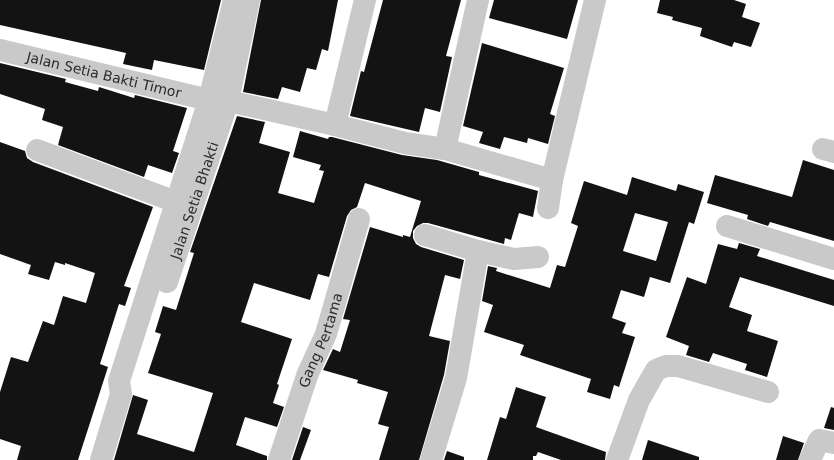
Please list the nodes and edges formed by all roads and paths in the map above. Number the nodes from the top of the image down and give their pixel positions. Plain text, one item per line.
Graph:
1 (234, 0) edge
2 (249, 0) edge
3 (365, 0) edge
4 (478, 0) edge
5 (594, 0) edge
6 (0, 50) edge
7 (219, 101) junction
8 (335, 125) junction
9 (37, 150) dead end
10 (445, 150) junction
11 (552, 180) junction
12 (176, 202) junction
13 (548, 208) dead end
14 (359, 219) dead end
15 (727, 226) dead end
16 (425, 235) dead end
17 (478, 251) junction
18 (538, 256) dead end
19 (834, 259) edge
20 (164, 267) junction
21 (768, 392) dead end
22 (826, 442) edge
23 (101, 460) edge
24 (278, 460) edge
25 (431, 460) edge
26 (617, 460) edge
27 (810, 460) edge

1 - 7 street, Jalan Setia Bhakti
2 - 7 street, Jalan Setia Bhakti
3 - 8 street
4 - 10 street
5 - 11 street
6 - 7 street, Jalan Setia Bakti Timor
7 - 8 street, Jalan Setia Bakti Timor
7 - 12 street, Jalan Setia Bhakti
7 - 20 street, Jalan Setia Bhakti
8 - 10 street, Jalan Setia Bakti Timor
9 - 12 street
10 - 11 street, Jalan Setia Bakti Timor
11 - 13 street
12 - 20 street, Jalan Setia Bhakti
14 - 24 street, Gang Pertama
15 - 19 street
16 - 17 street
17 - 18 street
17 - 25 street
20 - 23 street, Jalan Setia Bhakti
21 - 26 street
22 - 27 street

